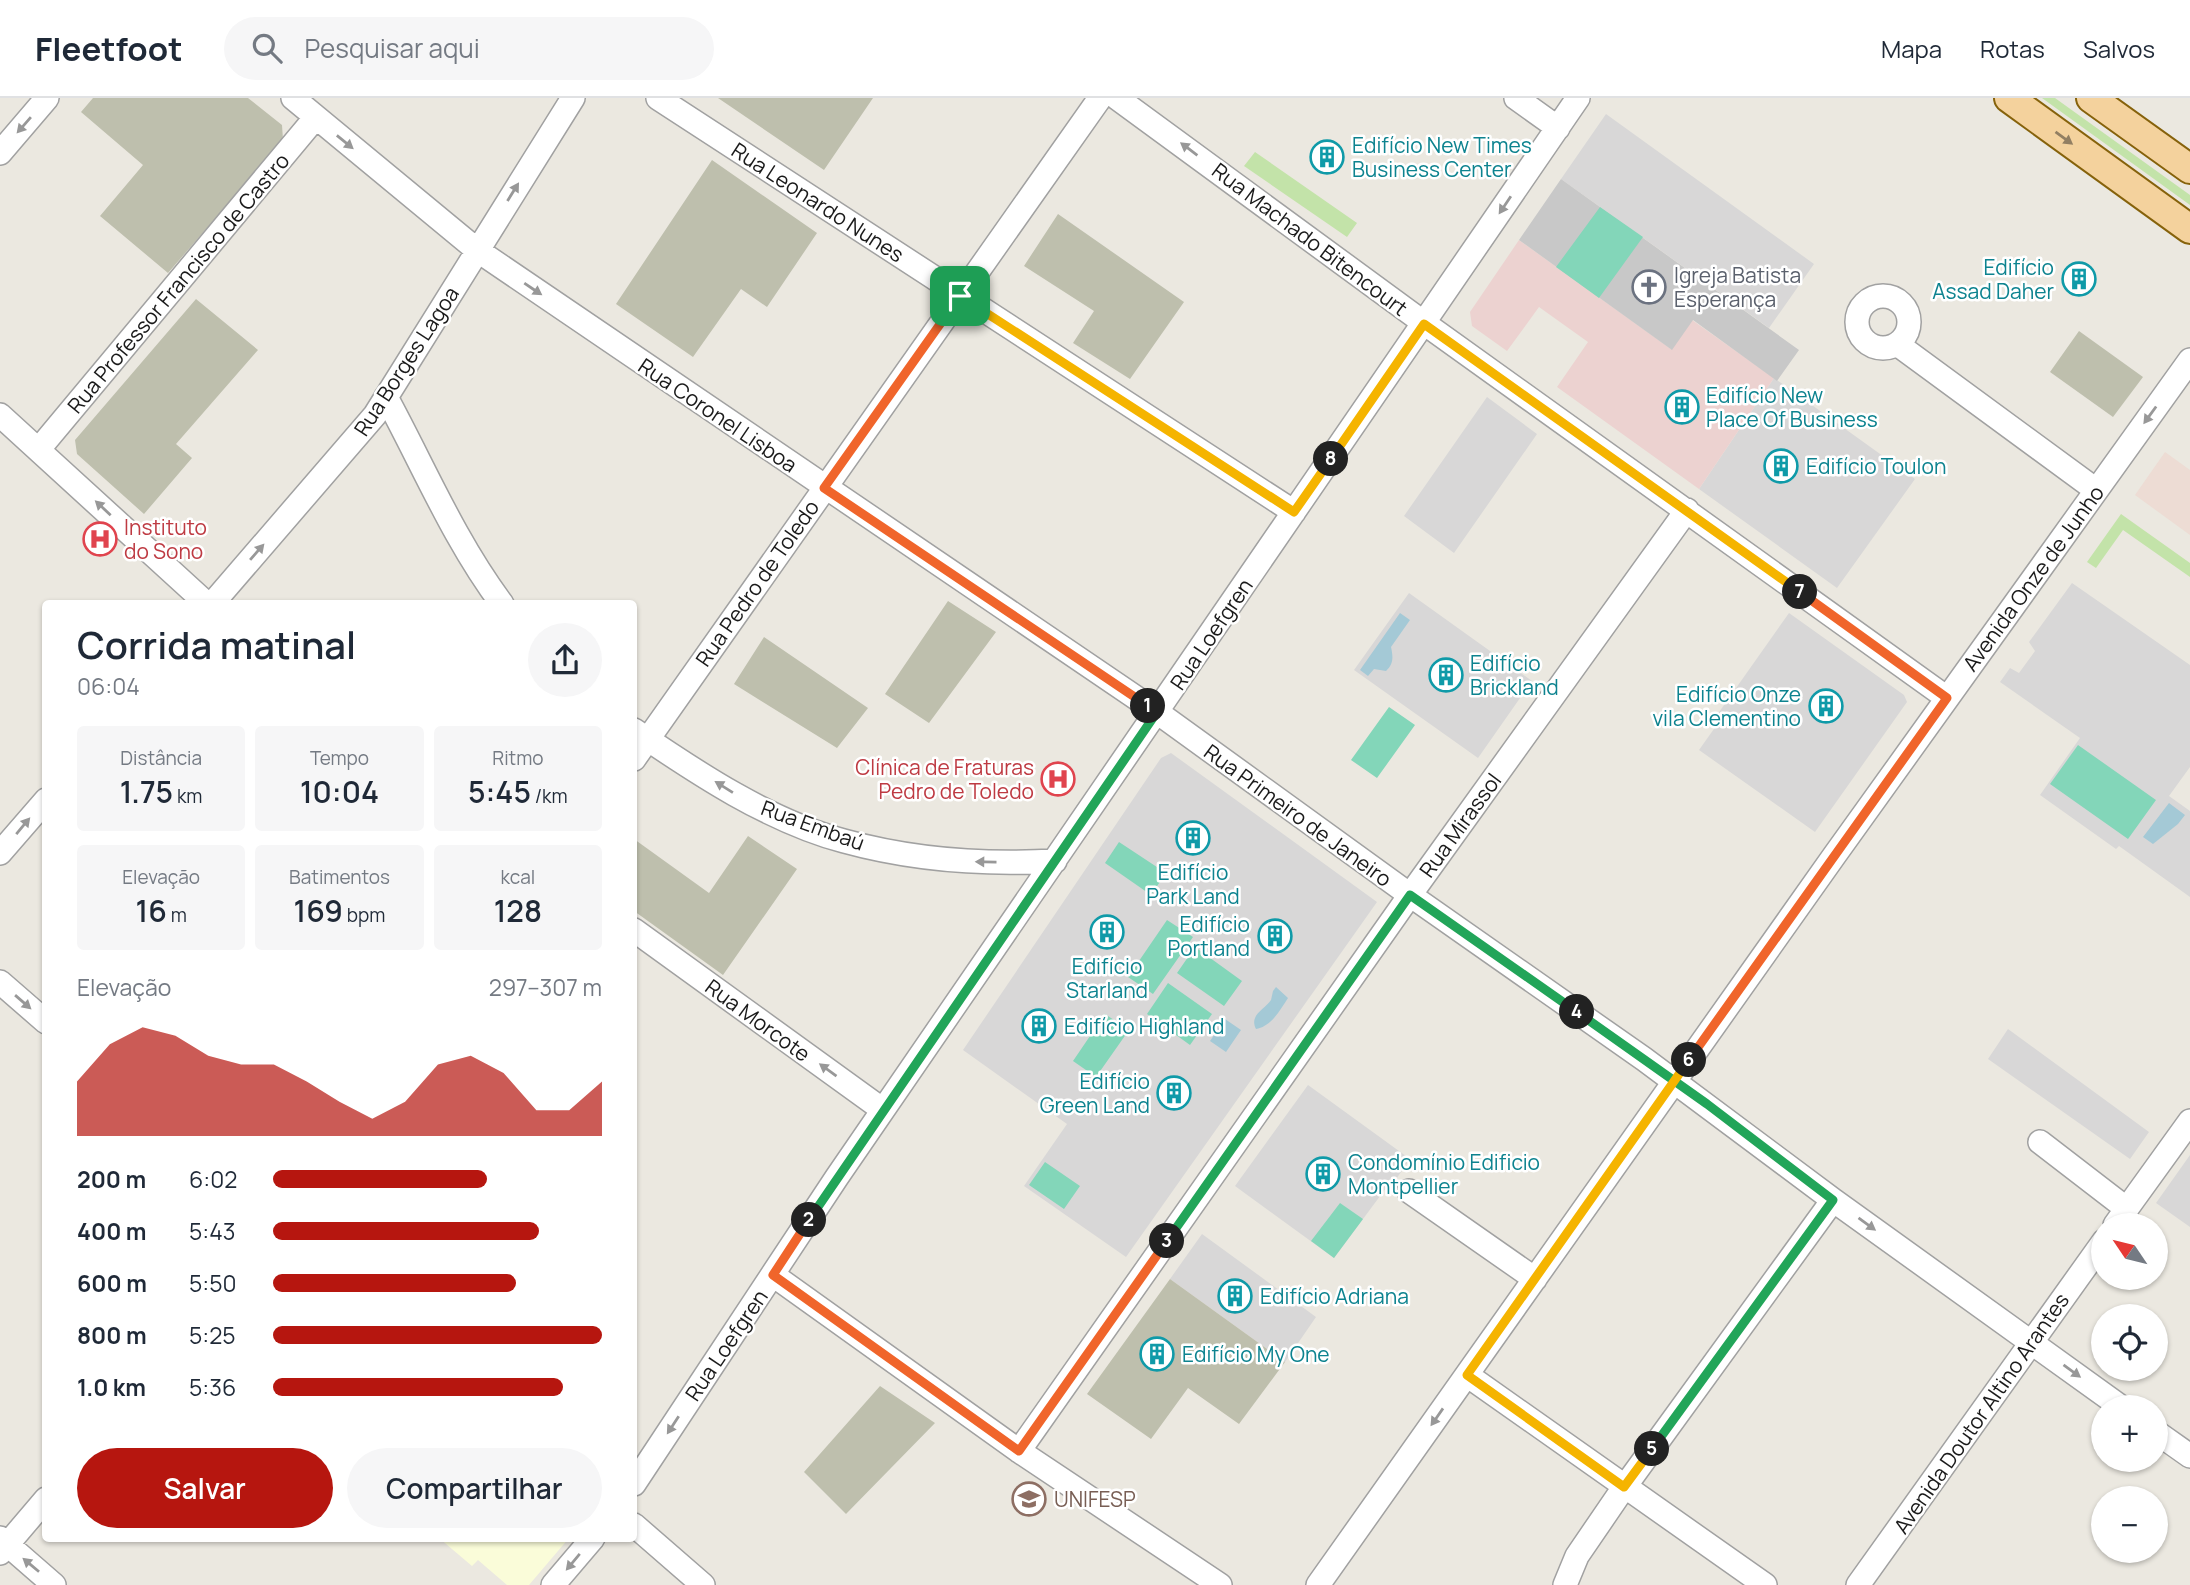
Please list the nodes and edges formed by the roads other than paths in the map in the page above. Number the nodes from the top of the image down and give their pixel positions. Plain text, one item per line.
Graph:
1 (47, 98) edge
2 (293, 98) edge
3 (573, 98) edge
4 (659, 98) edge
5 (1100, 98) edge
6 (1117, 98) edge
7 (1516, 98) edge
8 (1578, 98) edge
9 (2009, 98) edge
10 (2091, 98) edge
11 (316, 117) junction
12 (1558, 128) junction
13 (0, 153) edge
14 (2190, 169) edge
15 (2190, 229) edge
16 (477, 250) junction
17 (960, 296) junction
18 (1424, 324) junction
19 (1897, 344) dead end
20 (2190, 360) edge
21 (386, 397) junction
22 (0, 415) edge
23 (39, 449) junction
24 (824, 488) junction
25 (2096, 490) junction
26 (1686, 510) junction
27 (1294, 512) junction
28 (205, 600) edge
29 (213, 600) edge
30 (499, 600) edge
31 (1947, 698) junction
32 (1157, 712) junction
33 (640, 734) edge
34 (42, 805) edge
35 (0, 853) edge
36 (1055, 861) junction
37 (1410, 895) junction
38 (637, 932) edge
39 (0, 982) edge
40 (42, 1019) edge
41 (1675, 1081) junction
42 (883, 1110) junction
43 (2190, 1121) edge
44 (2040, 1142) dead end
45 (1409, 1191) dead end
46 (1833, 1200) junction
47 (2117, 1213) edge
48 (2124, 1213) edge
49 (2091, 1259) edge
50 (773, 1275) junction
51 (1535, 1279) junction
52 (2031, 1342) junction
53 (1467, 1375) junction
54 (2105, 1395) edge
55 (2168, 1440) edge
56 (1019, 1451) junction
57 (2190, 1456) edge
58 (637, 1479) edge
59 (1624, 1487) junction
60 (42, 1503) edge
61 (637, 1528) edge
62 (590, 1542) edge
63 (2, 1545) edge
64 (54, 1585) edge
65 (553, 1585) edge
66 (703, 1585) edge
67 (1220, 1585) edge
68 (1318, 1585) edge
69 (1564, 1585) edge
70 (1765, 1585) edge
71 (1858, 1585) edge

1 -> 13 street
2 - 11 street, Rua Coronel Lisboa
16 -> 3 street, Rua Borges Lagoa
4 - 17 street, Rua Leonardo Nunes
5 - 17 street, Rua Pedro de Toledo
18 -> 6 street, Rua Machado Bitencourt
7 - 12 street
8 - 12 street, Rua Loefgren
9 -> 15 main road
10 - 14 main road
11 -> 16 street, Rua Coronel Lisboa
11 - 23 street, Rua Professor Francisco de Castro
12 -> 18 street, Rua Loefgren
16 - 21 street, Rua Borges Lagoa
16 -> 24 street, Rua Coronel Lisboa
17 - 24 street, Rua Pedro de Toledo
17 - 27 street, Rua Leonardo Nunes
18 - 26 street, Rua Machado Bitencourt
18 - 27 street, Rua Loefgren
19 - 25 street
20 -> 25 street, Avenida Onze de Junho
29 -> 21 street, Rua Borges Lagoa
21 - 30 street
22 - 23 street
28 -> 23 street
24 - 32 street, Rua Coronel Lisboa
24 - 33 street, Rua Pedro de Toledo
25 - 31 street, Avenida Onze de Junho
26 - 31 street, Rua Machado Bitencourt
26 - 37 street, Rua Mirassol
27 - 32 street, Rua Loefgren
31 - 41 street, Avenida Onze de Junho
32 - 36 street, Rua Loefgren
32 - 37 street, Rua Primeiro de Janeiro
36 -> 33 street, Rua Embaú
35 -> 34 street
36 - 42 street, Rua Loefgren
37 - 41 street, Rua Primeiro de Janeiro
37 - 56 street, Rua Mirassol
42 -> 38 street, Rua Morcote
39 -> 40 street
41 - 46 street, Rua Primeiro de Janeiro
41 - 51 street, Avenida Onze de Junho
42 - 50 street, Rua Loefgren
43 - 48 street
44 - 47 street
45 - 51 street
46 -> 52 street, Rua Primeiro de Janeiro
46 - 59 street
49 - 52 street, Avenida Doutor Altino Arantes
50 - 56 street
50 -> 58 street, Rua Loefgren
51 - 53 street, Avenida Onze de Junho
52 -> 54 street, Rua Primeiro de Janeiro
52 - 71 street, Avenida Doutor Altino Arantes
53 - 59 street
53 -> 68 street, Avenida Onze de Junho
55 - 57 street
56 - 67 street
59 - 69 street
59 - 70 street
60 - 63 street
61 - 66 street
62 -> 65 street
64 -> 63 street

